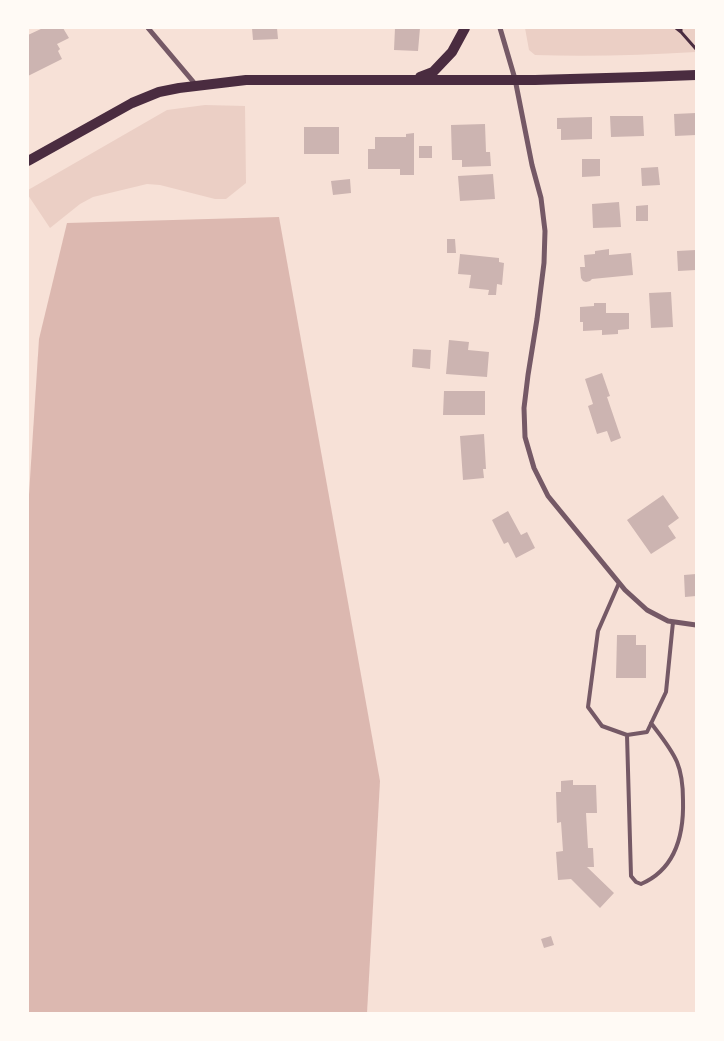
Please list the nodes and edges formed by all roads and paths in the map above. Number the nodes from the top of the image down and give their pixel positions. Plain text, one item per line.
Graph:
1 (148, 28) edge
2 (465, 28) edge
3 (500, 28) edge
4 (676, 28) edge
5 (681, 30) edge
6 (696, 49) edge
7 (696, 75) edge
8 (516, 79) junction
9 (414, 80) junction
10 (196, 85) junction
11 (28, 161) edge
12 (619, 583) junction
13 (673, 622) junction
14 (696, 625) edge
15 (652, 723) junction
16 (627, 735) junction

1 - 10 street
2 - 9 main road
3 - 8 street
4 - 5 path
5 - 6 path
7 - 8 main road
8 - 9 main road
8 - 12 street
9 - 10 main road
10 - 11 main road
12 - 13 street
12 - 16 lane
13 - 14 street
13 - 15 lane
15 - 16 lane
15 - 16 lane

